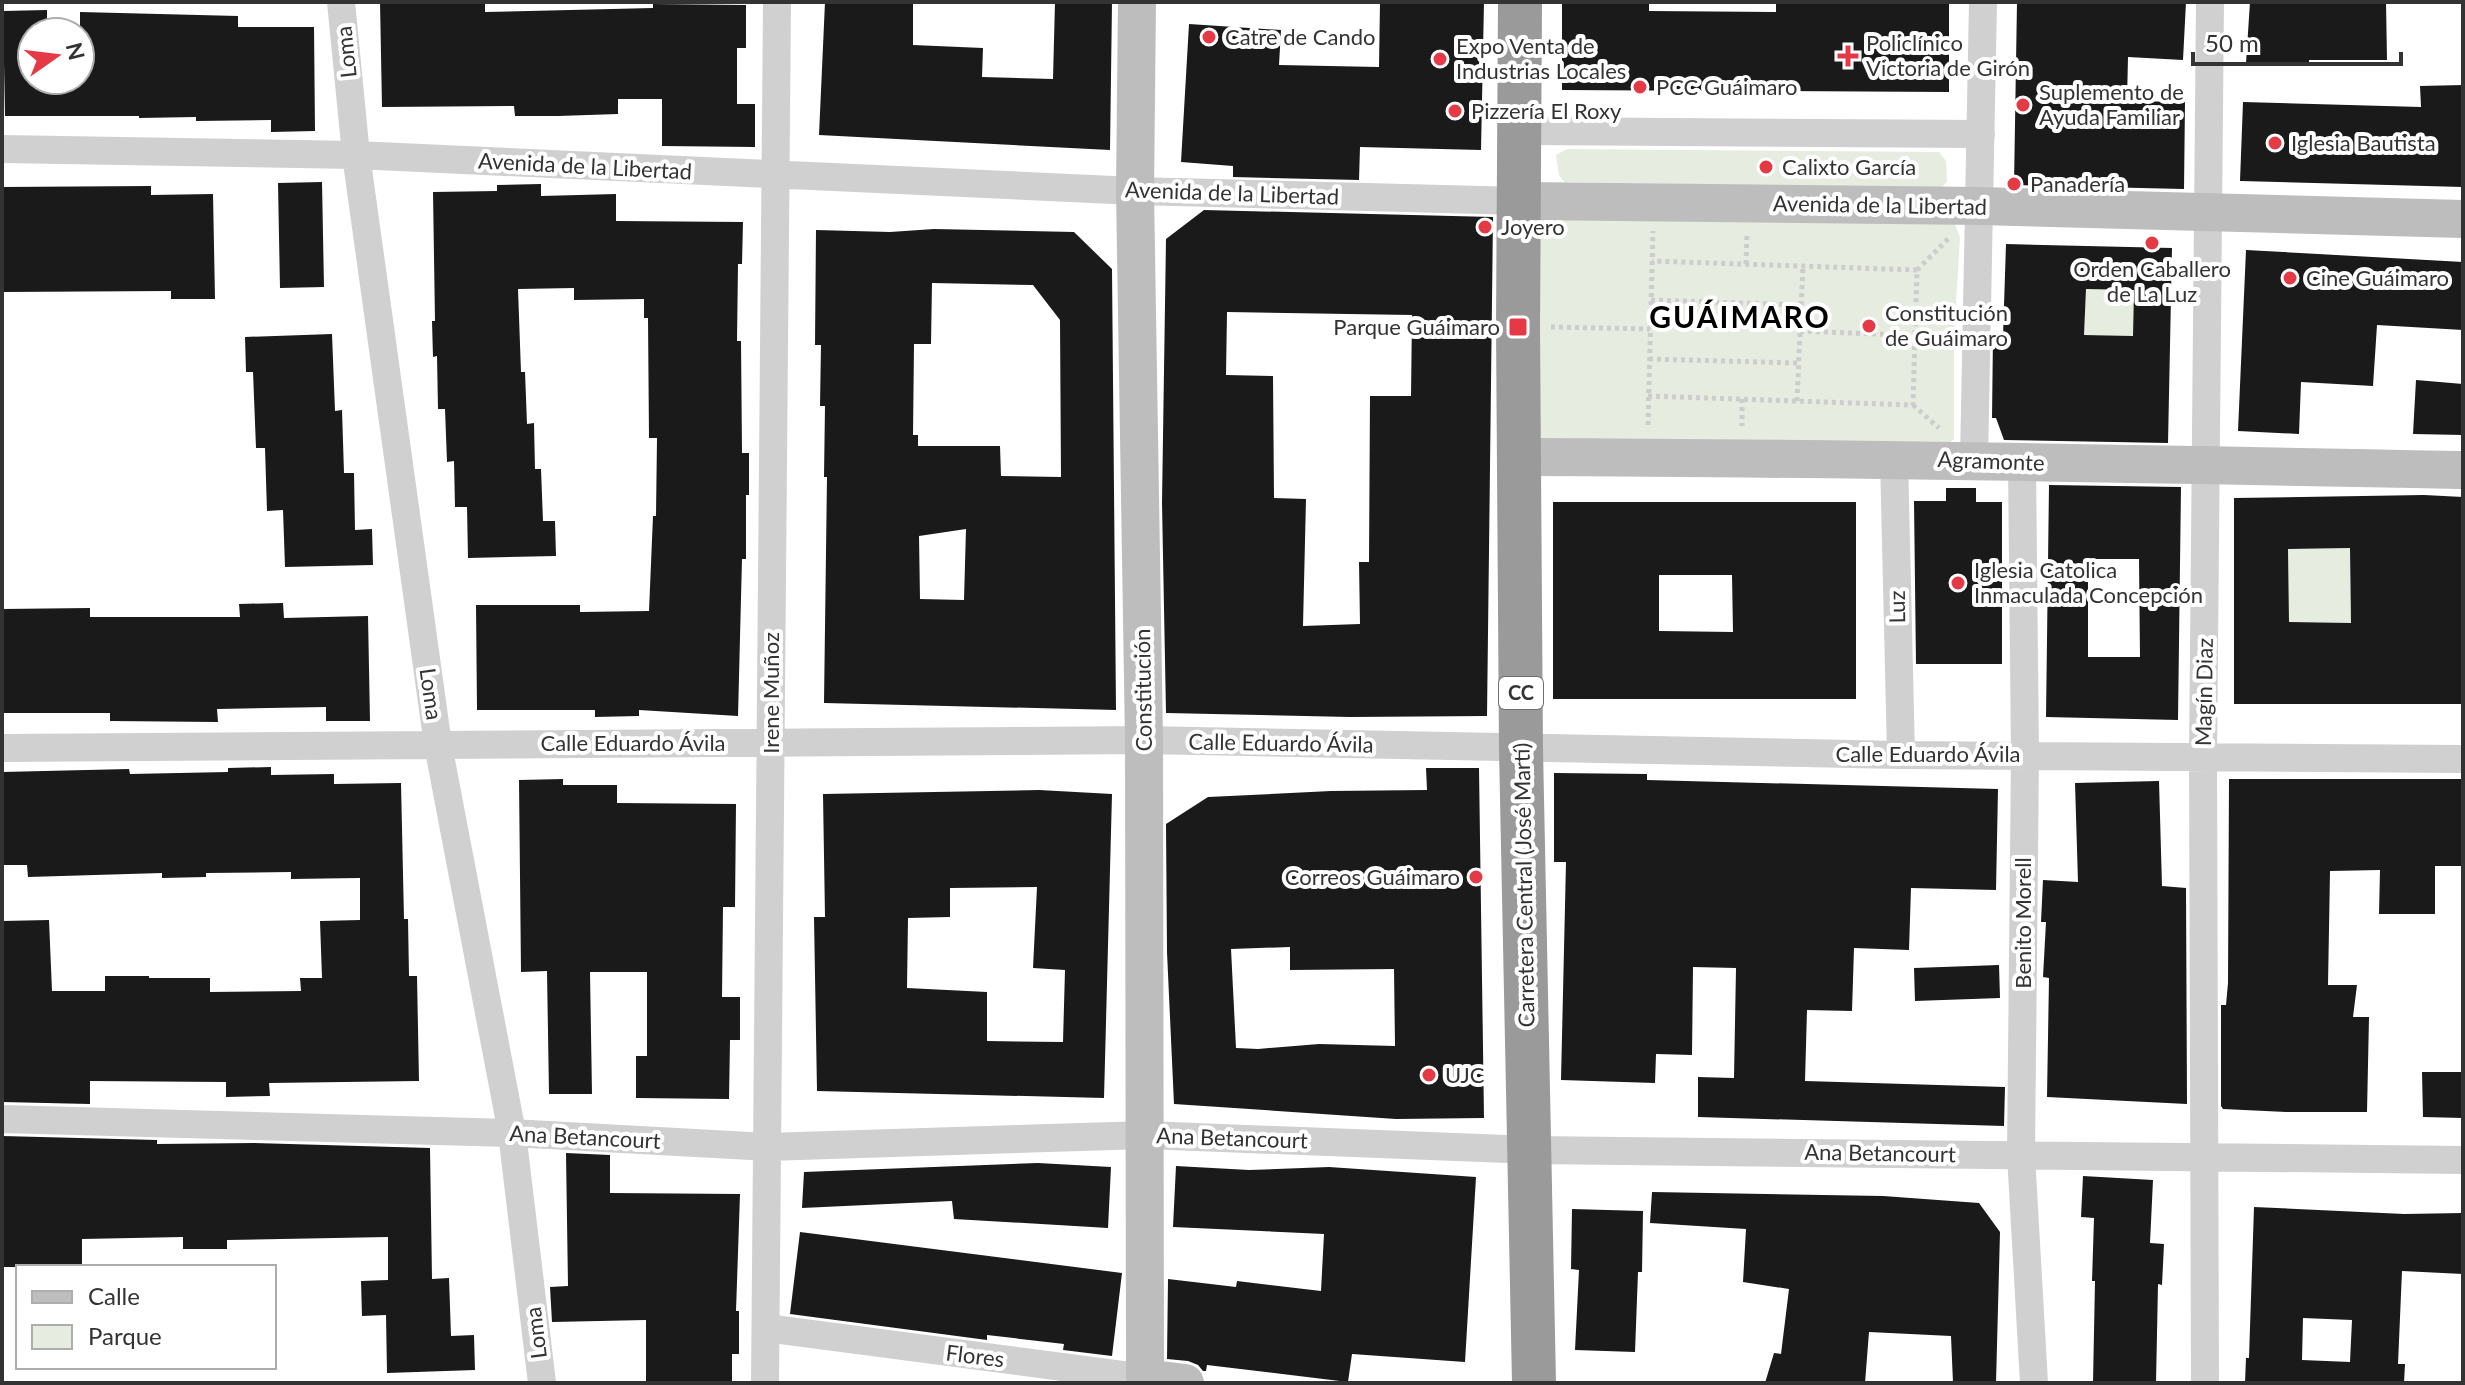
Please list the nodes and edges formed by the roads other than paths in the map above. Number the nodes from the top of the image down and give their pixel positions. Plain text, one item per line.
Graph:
1 (341, 2) edge
2 (777, 2) edge
3 (1137, 2) edge
4 (1520, 2) edge
5 (1983, 2) edge
6 (2210, 2) edge
7 (1520, 131) junction
8 (1981, 134) junction
9 (2, 149) edge
10 (356, 155) junction
11 (776, 174) junction
12 (1135, 191) junction
13 (1520, 201) junction
14 (1980, 206) junction
15 (2209, 212) junction
16 (2463, 219) edge
17 (1520, 457) junction
18 (1894, 458) junction
19 (1974, 461) junction
20 (2022, 463) junction
21 (2208, 465) junction
22 (2463, 470) edge
23 (1144, 740) junction
24 (771, 742) junction
25 (438, 745) junction
26 (2, 748) edge
27 (1521, 749) junction
28 (1901, 755) junction
29 (2025, 755) junction
30 (2203, 757) junction
31 (2463, 759) edge
32 (2, 1119) edge
33 (512, 1133) junction
34 (1146, 1135) junction
35 (767, 1147) junction
36 (1530, 1150) junction
37 (2021, 1155) junction
38 (2203, 1156) junction
39 (2463, 1160) edge
40 (766, 1328) junction
41 (1145, 1378) junction
42 (542, 1383) edge
43 (765, 1383) edge
44 (1185, 1383) edge
45 (1534, 1383) edge
46 (2034, 1383) edge
47 (2205, 1383) edge

1 - 10 street, Loma
2 - 11 street, Irene Muñoz
3 - 12 street, Constitución
4 - 7 highway, Carretera Central (José Martí) / CC
5 - 8 street
6 - 15 street, Magín Diaz
7 - 8 street
7 - 13 highway, Carretera Central (José Martí) / CC
8 - 14 street
9 - 10 street, Avenida de la Libertad
10 - 11 street, Avenida de la Libertad
10 - 25 street, Loma
11 - 12 street, Avenida de la Libertad
11 - 24 street, Irene Muñoz
12 - 13 street, Avenida de la Libertad
12 - 23 street, Constitución
13 - 14 street, Avenida de la Libertad
13 - 17 highway, Carretera Central (José Martí) / CC
14 - 15 street, Avenida de la Libertad
14 - 19 street
15 - 16 street, Avenida de la Libertad
15 - 21 street, Magín Diaz
17 - 18 street, Agramonte
17 - 27 highway, Carretera Central (José Martí) / CC
18 - 19 street, Agramonte
18 - 28 street, Luz
19 - 20 street, Agramonte
20 - 21 street, Agramonte
20 - 29 street, Benito Morell
21 - 22 street, Agramonte
21 - 30 street, Magín Diaz
23 - 24 street, Calle Eduardo Ávila
23 - 27 street, Calle Eduardo Ávila
23 - 34 street, Constitución
24 - 25 street, Calle Eduardo Ávila
24 - 35 street, Irene Muñoz
25 - 26 street, Calle Eduardo Ávila
25 - 33 street, Loma
27 - 28 street, Calle Eduardo Ávila
27 - 36 highway, Carretera Central (José Martí) / CC
28 - 29 street, Calle Eduardo Ávila
29 - 30 street, Calle Eduardo Ávila
29 - 37 street, Benito Morell
30 - 31 street, Calle Eduardo Ávila
30 - 38 street, Magín Diaz
32 - 33 street, Ana Betancourt
33 - 35 street, Ana Betancourt
33 - 42 street, Loma
34 - 35 street, Ana Betancourt
34 - 36 street, Ana Betancourt
34 - 41 street, Constitución
35 - 40 street, Irene Muñoz
36 - 37 street, Ana Betancourt
36 - 45 highway, Carretera Central (José Martí) / CC
37 - 38 street, Ana Betancourt
37 - 46 street, Benito Morell
38 - 39 street, Ana Betancourt
38 - 47 street, Magín Diaz
40 - 41 street, Flores
40 - 43 street, Irene Muñoz
41 - 44 street, Flores

